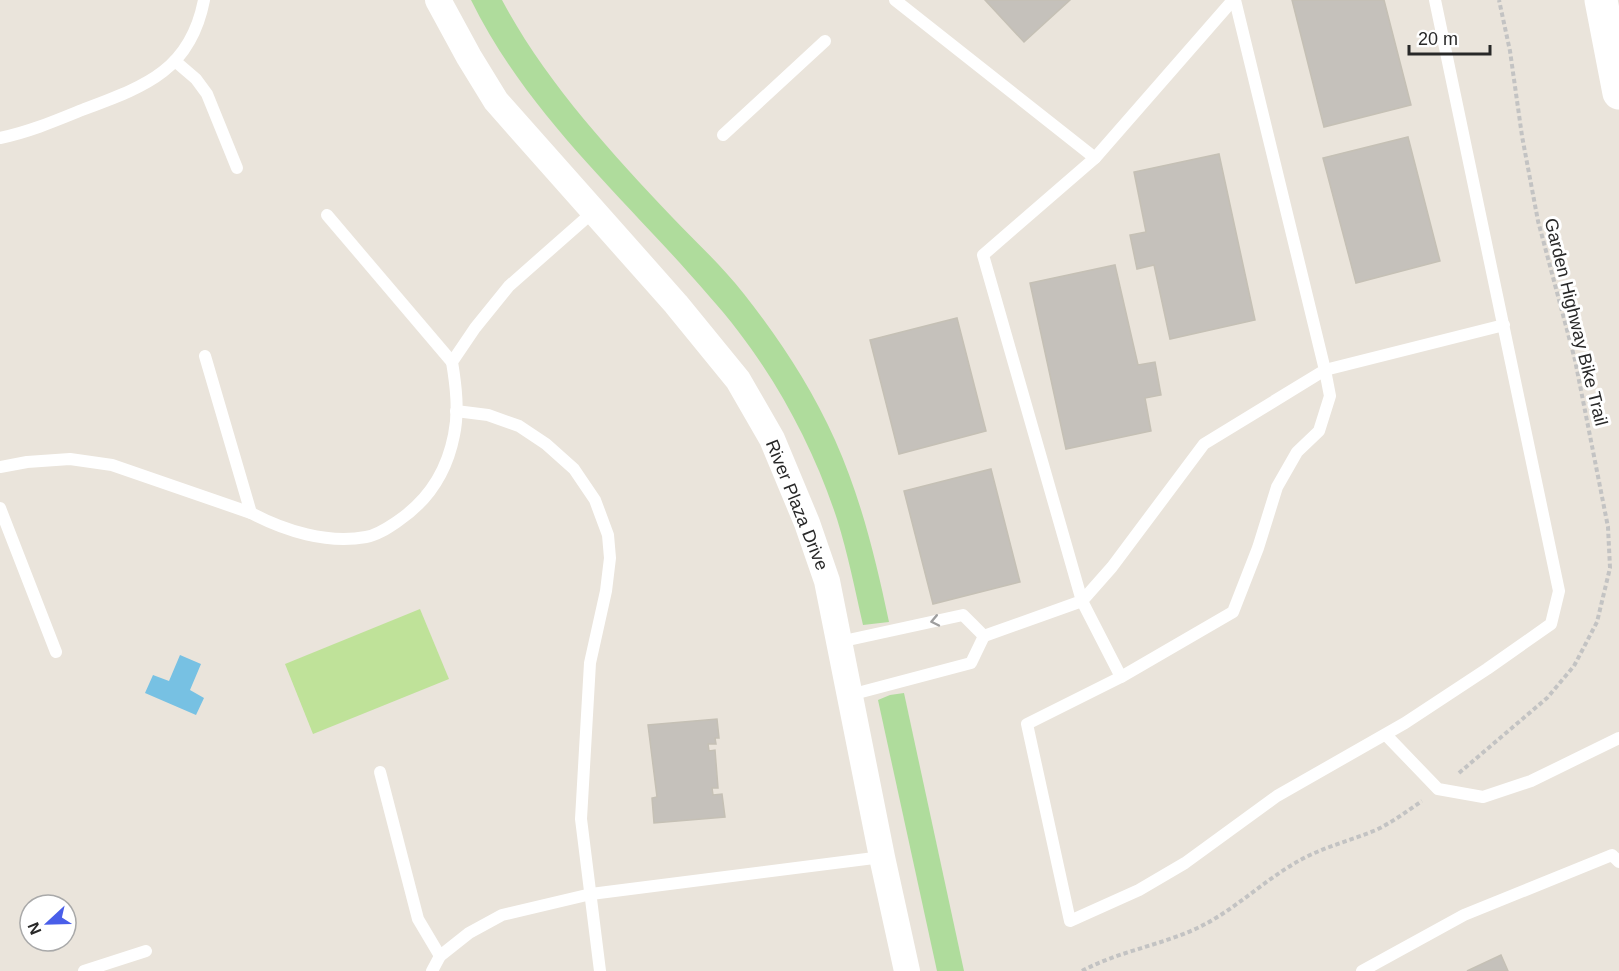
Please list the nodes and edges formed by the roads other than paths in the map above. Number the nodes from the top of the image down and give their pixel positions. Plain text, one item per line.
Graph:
1 (204, 0) edge
2 (438, 0) edge
3 (895, 0) edge
4 (1234, 0) edge
5 (1435, 0) edge
6 (1601, 0) edge
7 (825, 41) dead end
8 (175, 61) junction
9 (1619, 93) edge
10 (723, 135) dead end
11 (0, 138) edge
12 (1095, 158) junction
13 (237, 168) dead end
14 (593, 212) junction
15 (327, 215) dead end
16 (1504, 325) junction
17 (205, 356) dead end
18 (452, 362) junction
19 (1325, 370) junction
20 (456, 411) junction
21 (0, 467) edge
22 (0, 508) edge
23 (251, 513) junction
24 (1082, 601) junction
25 (984, 636) junction
26 (839, 642) junction
27 (56, 652) dead end
28 (1121, 677) junction
29 (850, 695) junction
30 (1386, 735) junction
31 (1619, 738) edge
32 (380, 772) dead end
33 (882, 857) junction
34 (1619, 862) edge
35 (591, 894) junction
36 (146, 951) dead end
37 (440, 957) junction
38 (84, 971) edge
39 (432, 971) edge
40 (600, 971) edge
41 (907, 971) edge
42 (1362, 971) edge

1 - 8 lane
2 - 14 street, River Plaza Drive
3 - 12 lane
4 - 12 lane
4 - 19 lane
5 - 16 lane
6 - 9 main road
7 - 10 lane
8 - 11 lane
8 - 13 lane
12 - 24 lane
14 - 18 lane
14 - 26 street, River Plaza Drive
15 - 18 lane
16 - 19 lane
16 - 30 lane
17 - 23 lane
18 - 20 lane
19 - 24 lane
19 - 28 lane
20 - 23 lane
20 - 35 lane
21 - 23 lane
22 - 27 lane
24 - 25 lane
24 - 28 lane
25 -> 26 lane
25 - 29 lane
26 - 29 street, River Plaza Drive
28 - 30 lane
29 - 33 street, River Plaza Drive
30 - 31 lane
32 - 37 lane
33 - 35 lane
33 - 41 street, River Plaza Drive
34 - 42 lane
35 - 37 lane
35 - 40 lane
36 - 38 lane
37 - 39 lane

